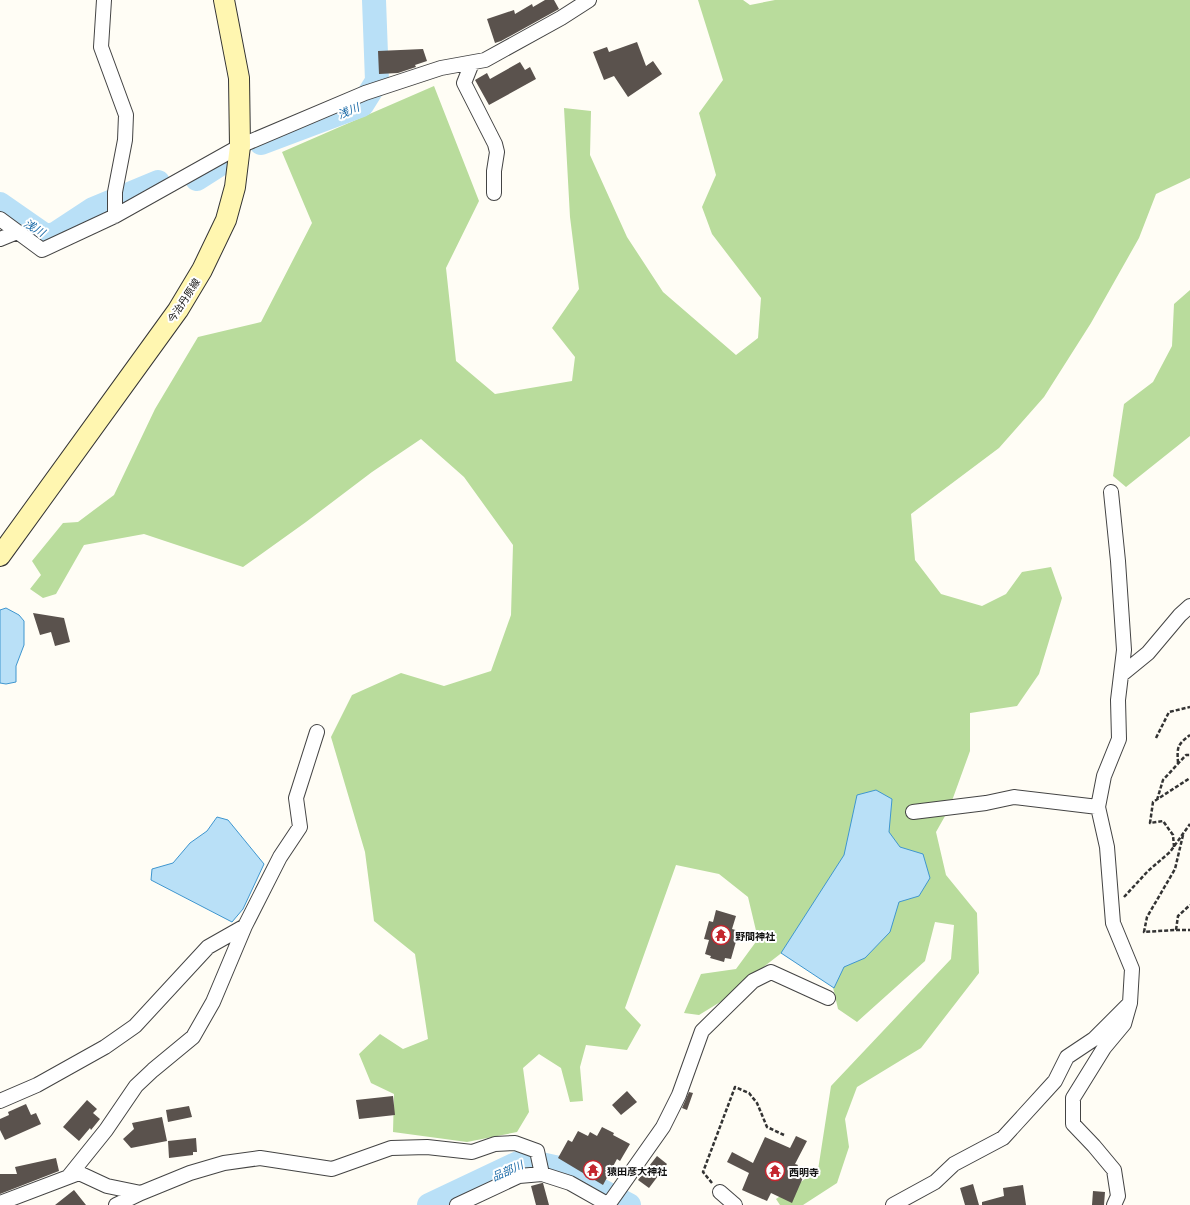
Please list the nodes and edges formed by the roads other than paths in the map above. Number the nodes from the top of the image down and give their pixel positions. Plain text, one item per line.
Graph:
1 (104, 0) edge
2 (224, 0) edge
3 (589, 0) edge
4 (472, 63) junction
5 (240, 146) junction
6 (494, 193) dead end
7 (115, 216) junction
8 (0, 219) edge
9 (17, 232) junction
10 (0, 239) edge
11 (1111, 492) dead end
12 (0, 556) edge
13 (1190, 606) edge
14 (1121, 675) junction
15 (317, 732) dead end
16 (1098, 807) junction
17 (913, 812) dead end
18 (245, 926) junction
19 (828, 998) dead end
20 (1130, 1003) junction
21 (0, 1101) edge
22 (542, 1174) junction
23 (69, 1176) junction
24 (140, 1192) junction
25 (720, 1192) road end
26 (0, 1202) edge
27 (464, 1203) edge
28 (116, 1205) edge
29 (608, 1205) edge
30 (736, 1205) edge
31 (893, 1205) edge
32 (1114, 1205) edge

1 - 7 street
2 - 5 main road, 今治丹原線
3 - 4 street
4 - 5 street
4 - 6 street
5 - 7 street
5 - 12 main road, 今治丹原線
7 - 9 street
8 - 9 street
9 - 10 street
11 - 14 street
13 - 14 street
14 - 16 street
15 - 18 street
16 - 17 street
16 - 20 street
18 - 21 street
18 - 23 street
19 - 29 street
20 - 31 street
20 - 32 street
22 - 24 street
22 - 27 street
22 - 29 street
23 - 24 street
23 - 26 street
24 - 28 street
25 - 30 street

